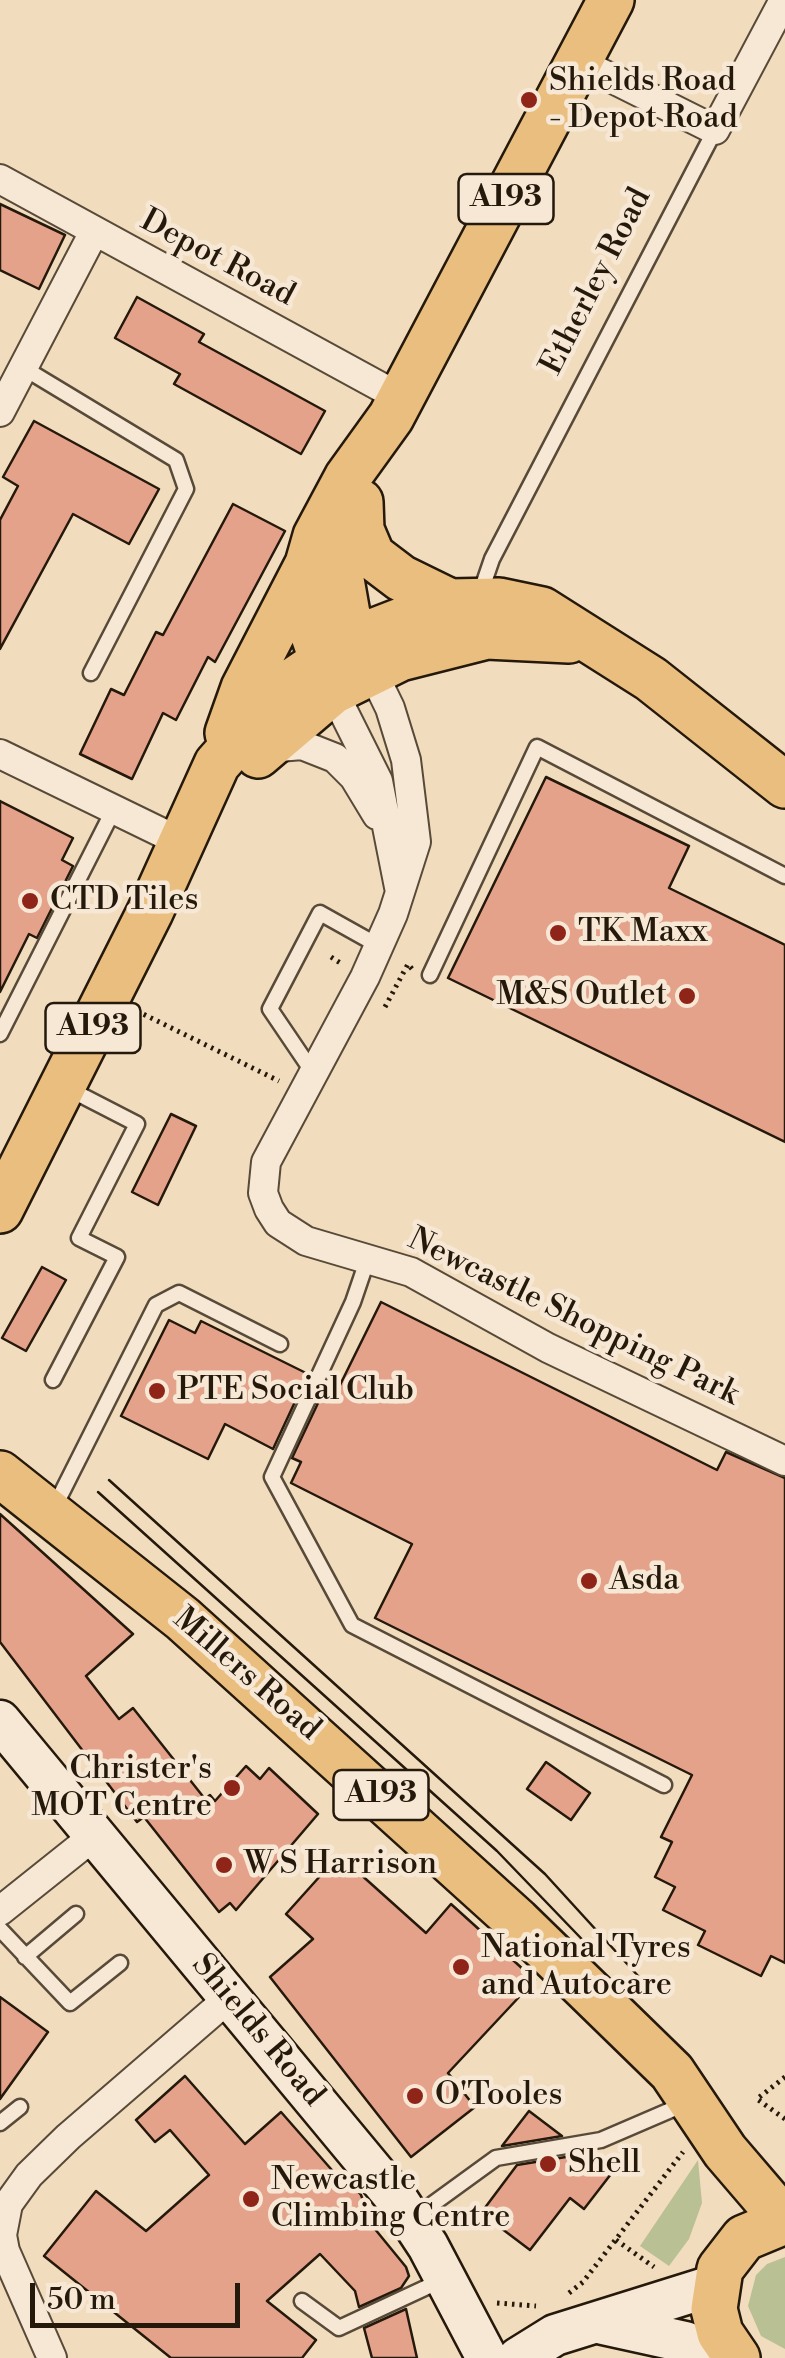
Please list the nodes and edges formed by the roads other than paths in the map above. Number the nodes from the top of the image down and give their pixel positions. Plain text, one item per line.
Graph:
1 (611, 0) edge
2 (784, 0) edge
3 (579, 62) junction
4 (715, 130) junction
5 (0, 180) edge
6 (94, 232) junction
7 (22, 368) junction
8 (396, 408) junction
9 (0, 412) edge
10 (360, 502) junction
11 (308, 564) junction
12 (464, 601) junction
13 (596, 643) junction
14 (345, 665) junction
15 (92, 673) dead end
16 (262, 750) junction
17 (0, 754) edge
18 (217, 764) junction
19 (785, 785) edge
20 (114, 809) junction
21 (189, 830) junction
22 (392, 842) junction
23 (785, 876) edge
24 (400, 894) junction
25 (379, 946) junction
26 (430, 974) dead end
27 (0, 1034) edge
28 (306, 1081) junction
29 (64, 1087) junction
30 (1, 1204) edge
31 (368, 1258) junction
32 (280, 1344) dead end
33 (53, 1380) dead end
34 (785, 1461) edge
35 (0, 1474) edge
36 (51, 1513) junction
37 (0, 1721) edge
38 (664, 1784) dead end
39 (94, 1836) junction
40 (0, 1911) edge
41 (76, 1914) dead end
42 (0, 1929) edge
43 (25, 1957) junction
44 (120, 1963) dead end
45 (228, 1998) junction
46 (695, 2100) junction
47 (20, 2107) dead end
48 (0, 2123) edge
49 (704, 2151) junction
50 (4, 2202) edge
51 (412, 2220) junction
52 (785, 2221) edge
53 (722, 2270) junction
54 (445, 2278) junction
55 (302, 2300) dead end
56 (598, 2323) junction
57 (52, 2358) edge
58 (487, 2358) edge
59 (518, 2358) edge
60 (724, 2358) edge
61 (738, 2358) edge

1 - 3 main road, A193
2 - 4 street, Etherley Road
3 - 4 street
3 - 8 main road, A193
4 - 12 lane, Etherley Road
5 - 6 street, Depot Road
6 - 7 street
6 - 8 street, Depot Road
7 - 9 street
7 - 15 lane
8 - 10 main road, A193
8 - 11 main road, A193
10 - 12 main road
10 - 14 main road, A193
11 - 14 main road, A193
11 - 18 main road
12 - 13 main road
12 - 14 main road
13 - 14 main road
13 - 19 main road
14 - 16 main road, A193
14 - 18 main road, A193
14 - 22 street
14 - 24 street, Newcastle Shopping Park
16 - 21 main road, A193
16 - 22 street
17 - 20 street
18 - 21 main road, A193
20 - 21 street
20 - 27 lane
21 - 29 main road, A193
22 - 24 street
23 - 26 lane
24 - 25 street, Newcastle Shopping Park
25 - 28 street, Newcastle Shopping Park
25 - 28 lane
28 - 31 street, Newcastle Shopping Park
29 - 30 main road, A193
29 - 33 lane
31 - 34 street, Newcastle Shopping Park
31 - 38 lane
32 - 36 lane
35 - 36 main road, Millers Road / A193
36 - 46 main road, Millers Road / A193
37 - 39 main road, Shields Road
39 - 40 street
39 - 45 main road, Shields Road
41 - 43 lane
42 - 43 lane
43 - 44 lane
45 - 50 street
45 - 51 main road, Shields Road
46 - 49 main road, Millers Road / A193
46 - 51 lane
47 - 48 lane
49 - 52 main road, Millers Road / A193
49 - 53 main road, Millers Road / A193
50 - 57 street
51 - 54 main road, Shields Road
52 - 53 main road, A193
53 - 56 main road
53 - 61 main road, A193
54 - 55 lane
54 - 58 main road, Shields Road
56 - 59 main road
56 - 60 main road

